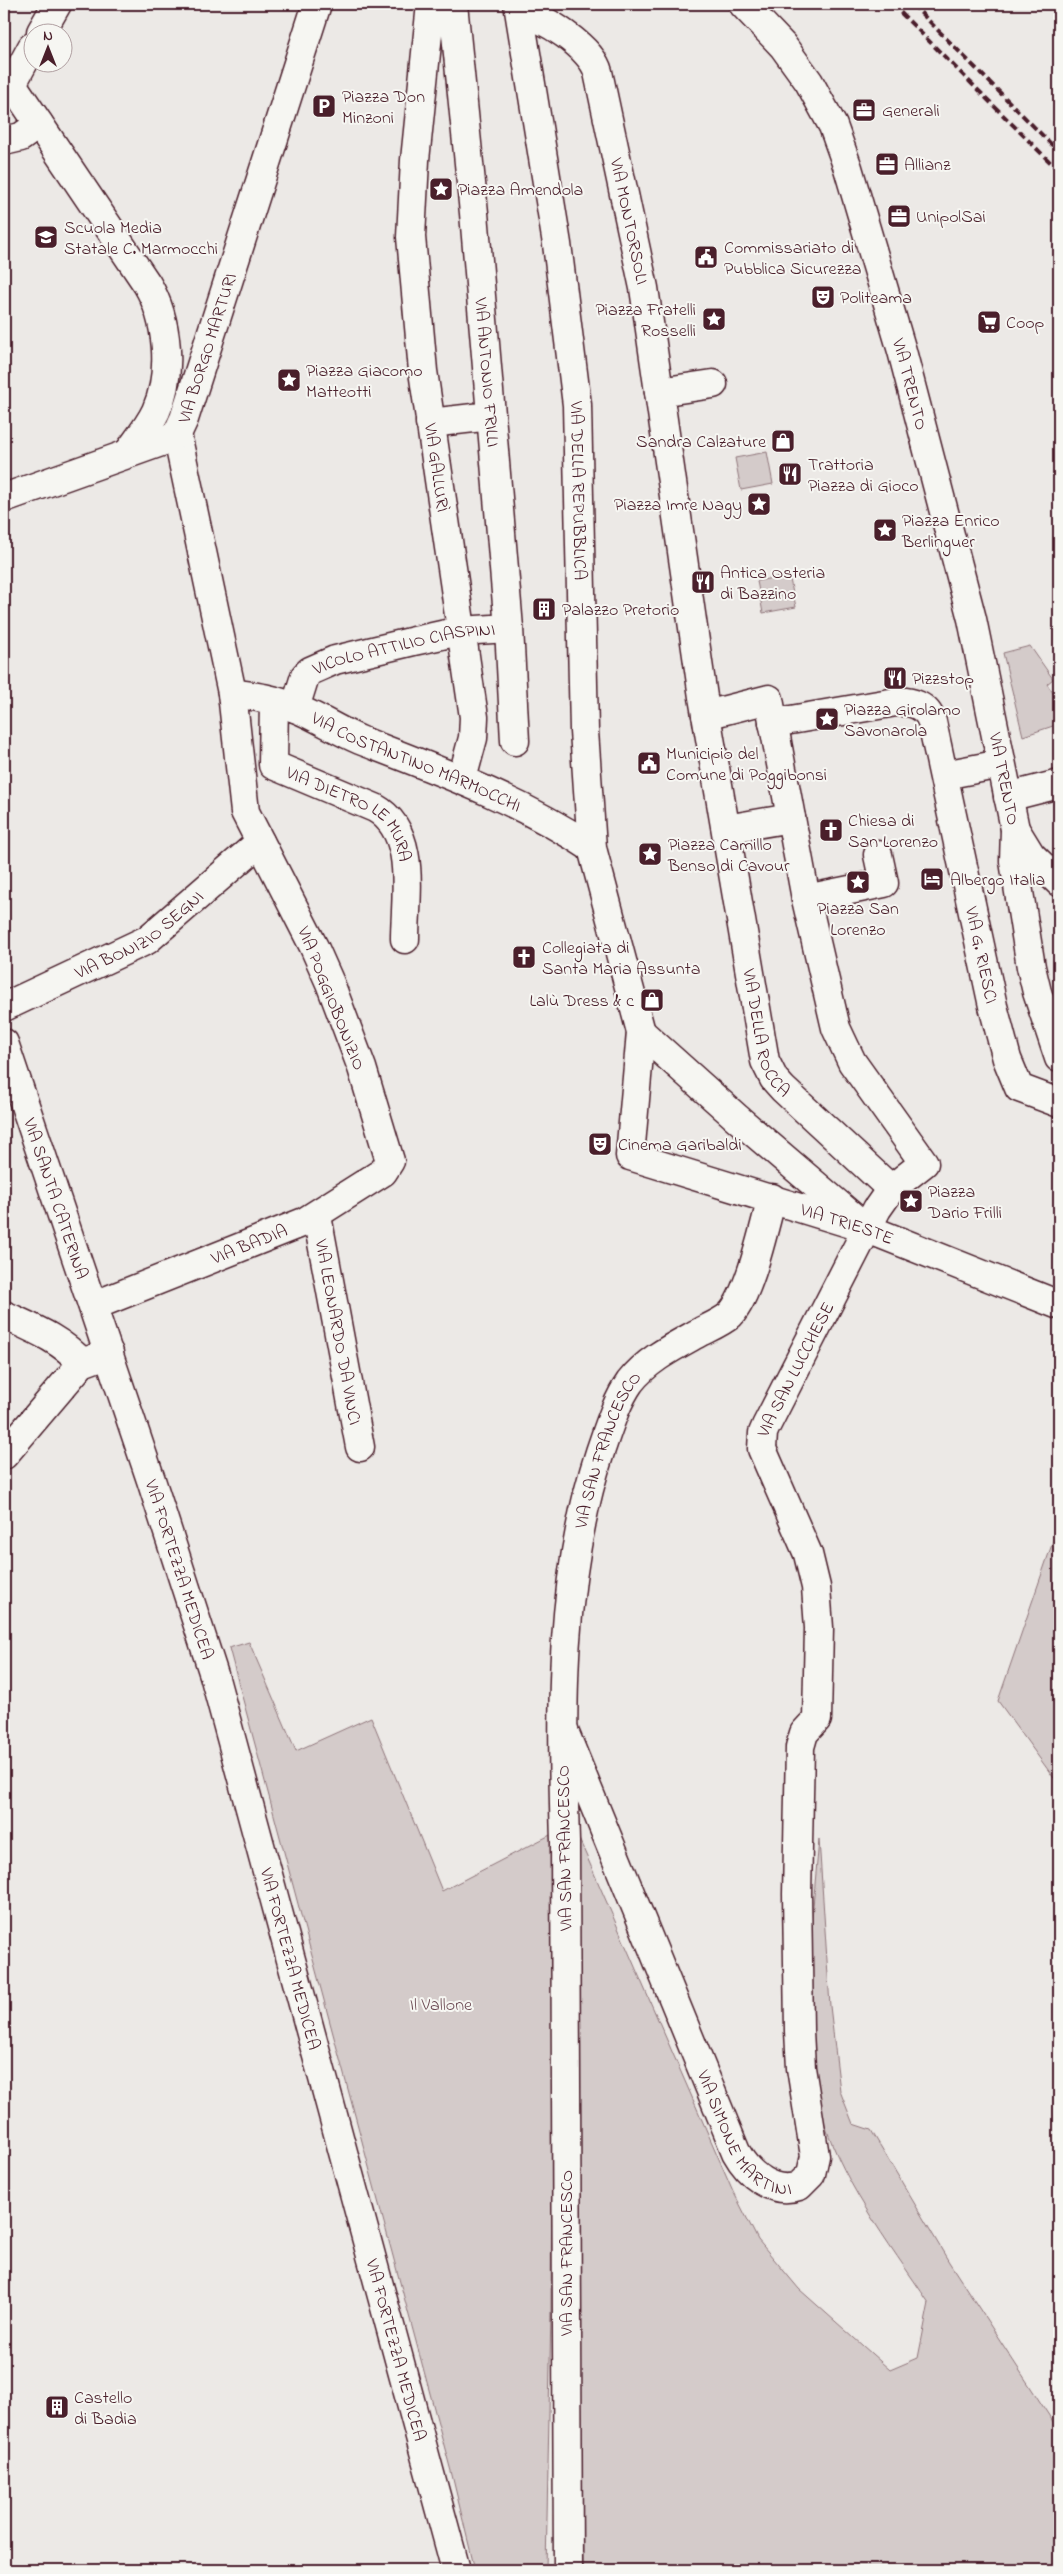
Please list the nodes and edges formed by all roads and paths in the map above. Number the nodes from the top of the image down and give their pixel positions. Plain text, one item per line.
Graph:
1 (57, 4) edge
2 (317, 4) edge
3 (431, 4) edge
4 (453, 4) edge
5 (743, 4) edge
6 (519, 8) edge
7 (47, 22) edge
8 (22, 60) edge
9 (8, 78) edge
10 (38, 124) junction
11 (4, 142) edge
12 (713, 384) dead end
13 (659, 392) junction
14 (491, 416) junction
15 (430, 423) junction
16 (177, 434) junction
17 (128, 452) junction
18 (4, 498) edge
19 (508, 628) junction
20 (460, 631) junction
21 (232, 693) junction
22 (284, 704) junction
23 (771, 711) junction
24 (706, 715) junction
25 (515, 741) dead end
26 (1001, 764) junction
27 (944, 775) junction
28 (462, 779) junction
29 (1059, 784) edge
30 (1008, 797) junction
31 (791, 818) junction
32 (726, 829) junction
33 (1015, 829) junction
34 (260, 842) junction
35 (592, 848) junction
36 (878, 855) dead end
37 (1059, 883) edge
38 (1020, 896) junction
39 (806, 899) junction
40 (405, 939) dead end
41 (4, 1007) edge
42 (642, 1032) junction
43 (4, 1043) edge
44 (1059, 1058) edge
45 (1059, 1103) edge
46 (630, 1156) joint
47 (390, 1161) joint
48 (891, 1189) junction
49 (772, 1198) junction
50 (317, 1216) junction
51 (860, 1223) junction
52 (1059, 1305) edge
53 (93, 1306) junction
54 (4, 1315) edge
55 (109, 1353) junction
56 (82, 1363) junction
57 (360, 1447) dead end
58 (4, 1455) edge
59 (816, 1719) joint
60 (564, 1731) junction
61 (456, 2570) edge
62 (568, 2570) edge

1 - 7 street
2 - 16 street, VIA BORGO MARTURI
3 - 15 street, VIA GALLURÌ
4 - 14 street, VIA ANTONIO FRILLI
5 - 26 street, VIA TRENTO
6 - 13 street, VIA MONTORSOLI
6 - 35 street, VIA DELLA REPUBBLICA
8 - 9 street
9 - 10 street
10 - 11 street
10 - 17 street
12 - 13 street
13 - 24 street, VIA MONTORSOLI
14 - 15 street
14 - 19 street, VIA ANTONIO FRILLI
15 - 20 street, VIA GALLURÌ
16 - 17 street
16 - 21 street, VIA BORGO MARTURI
17 - 18 street
19 - 20 street, VICOLO ATTILIO CIASPINI
19 - 25 street, VIA ANTONIO FRILLI
20 - 22 street, VICOLO ATTILIO CIASPINI
20 - 28 street, VIA GALLURÌ
21 - 22 street, VIA COSTANTINO MARMOCCHI
21 - 34 street, VIA BORGO MARTURI
22 - 28 street, VIA COSTANTINO MARMOCCHI
22 - 40 street, VIA DIETRO LE MURA
23 - 24 street, VIA G. RIESCI
23 - 27 street, VIA G. RIESCI
23 - 31 street
24 - 32 street, VIA MONTORSOLI
26 - 27 street
26 - 30 street, VIA TRENTO
27 - 45 street, VIA G. RIESCI
28 - 35 street, VIA COSTANTINO MARMOCCHI
29 - 30 street
30 - 33 street, VIA TRENTO
31 - 32 street
31 - 39 street
32 - 48 street, VIA DELLA ROCCA
33 - 37 street
33 - 38 street, VIA TRENTO
34 - 41 street, VIA BONIZIO SEGNI
34 - 47 street, VIA POGGIOBONIZIO
35 - 42 street, VIA DELLA REPUBBLICA
36 - 39 street
37 - 38 street
38 - 44 street, VIA TRENTO
39 - 48 street
42 - 46 street, VIA DELLA REPUBBLICA
42 - 51 street
43 - 53 street, VIA SANTA CATERINA
46 - 49 street, VIA TRIESTE
47 - 50 street, VIA BADIA
48 - 51 street
49 - 51 street, VIA TRIESTE
49 - 60 street, VIA SAN FRANCESCO
50 - 53 street, VIA BADIA
50 - 57 street, VIA LEONARDO DA VINCI
51 - 52 street, VIA TRIESTE
51 - 59 street, VIA SAN LUCCHESE
53 - 55 street, VIA SANTA CATERINA
54 - 56 street
55 - 56 street
55 - 61 street, VIA FORTEZZA MEDICEA
56 - 58 street
59 - 60 street, VIA SIMONE MARTINI
60 - 62 street, VIA SAN FRANCESCO

